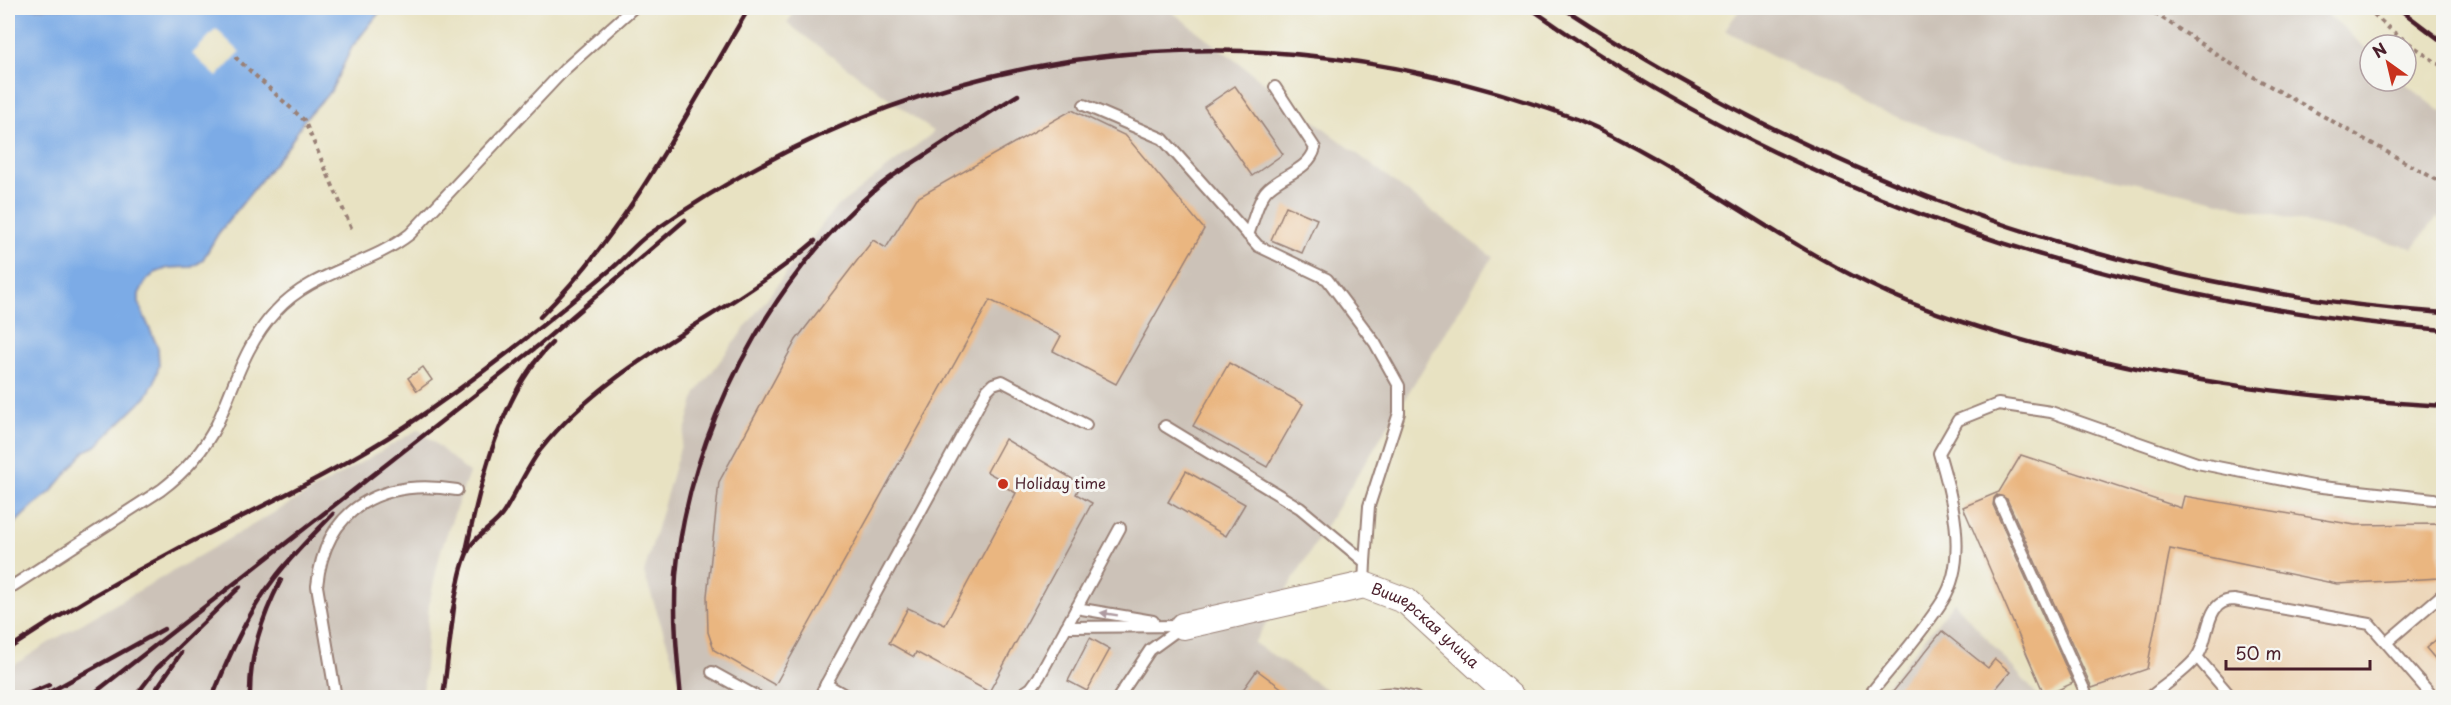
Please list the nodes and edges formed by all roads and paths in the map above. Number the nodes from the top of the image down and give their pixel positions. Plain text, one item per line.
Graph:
1 (633, 8) edge
2 (2147, 8) edge
3 (2367, 8) edge
4 (235, 57) dead end
5 (2444, 68) edge
6 (1275, 87) dead end
7 (1084, 105) dead end
8 (2444, 184) edge
9 (353, 232) dead end
10 (1248, 235) junction
11 (1086, 425) dead end
12 (1166, 426) dead end
13 (457, 490) dead end
14 (2433, 499) dead end
15 (2000, 502) dead end
16 (1120, 528) dead end
17 (1364, 573) junction
18 (8, 589) edge
19 (2444, 593) edge
20 (1076, 608) junction
21 (1183, 626) junction
22 (1066, 627) junction
23 (2387, 642) junction
24 (2198, 657) junction
25 (712, 672) dead end
26 (826, 684) junction
27 (336, 698) edge
28 (759, 698) edge
29 (819, 698) edge
30 (850, 698) edge
31 (1016, 698) edge
32 (1118, 698) edge
33 (1371, 698) edge
34 (1416, 698) edge
35 (1512, 698) edge
36 (1867, 698) edge
37 (2088, 698) edge
38 (2149, 698) edge
39 (2232, 698) edge
40 (2434, 698) edge

1 - 18 lane
2 - 8 path
3 - 5 path
4 - 9 path
6 - 10 lane
7 - 10 lane
10 - 17 lane
11 - 26 lane
12 - 17 lane
13 - 27 lane
14 - 36 lane
15 - 37 lane
16 - 20 lane
17 - 21 street, Вишерская улица
17 - 35 street, Вишерская улица
19 - 23 lane
21 -> 20 lane
20 - 22 lane
21 - 22 lane
21 - 32 lane
22 - 31 lane
23 - 24 lane
23 - 40 lane
24 - 38 lane
24 - 39 lane
25 - 28 lane
26 - 29 lane
26 - 30 lane
33 - 34 lane

